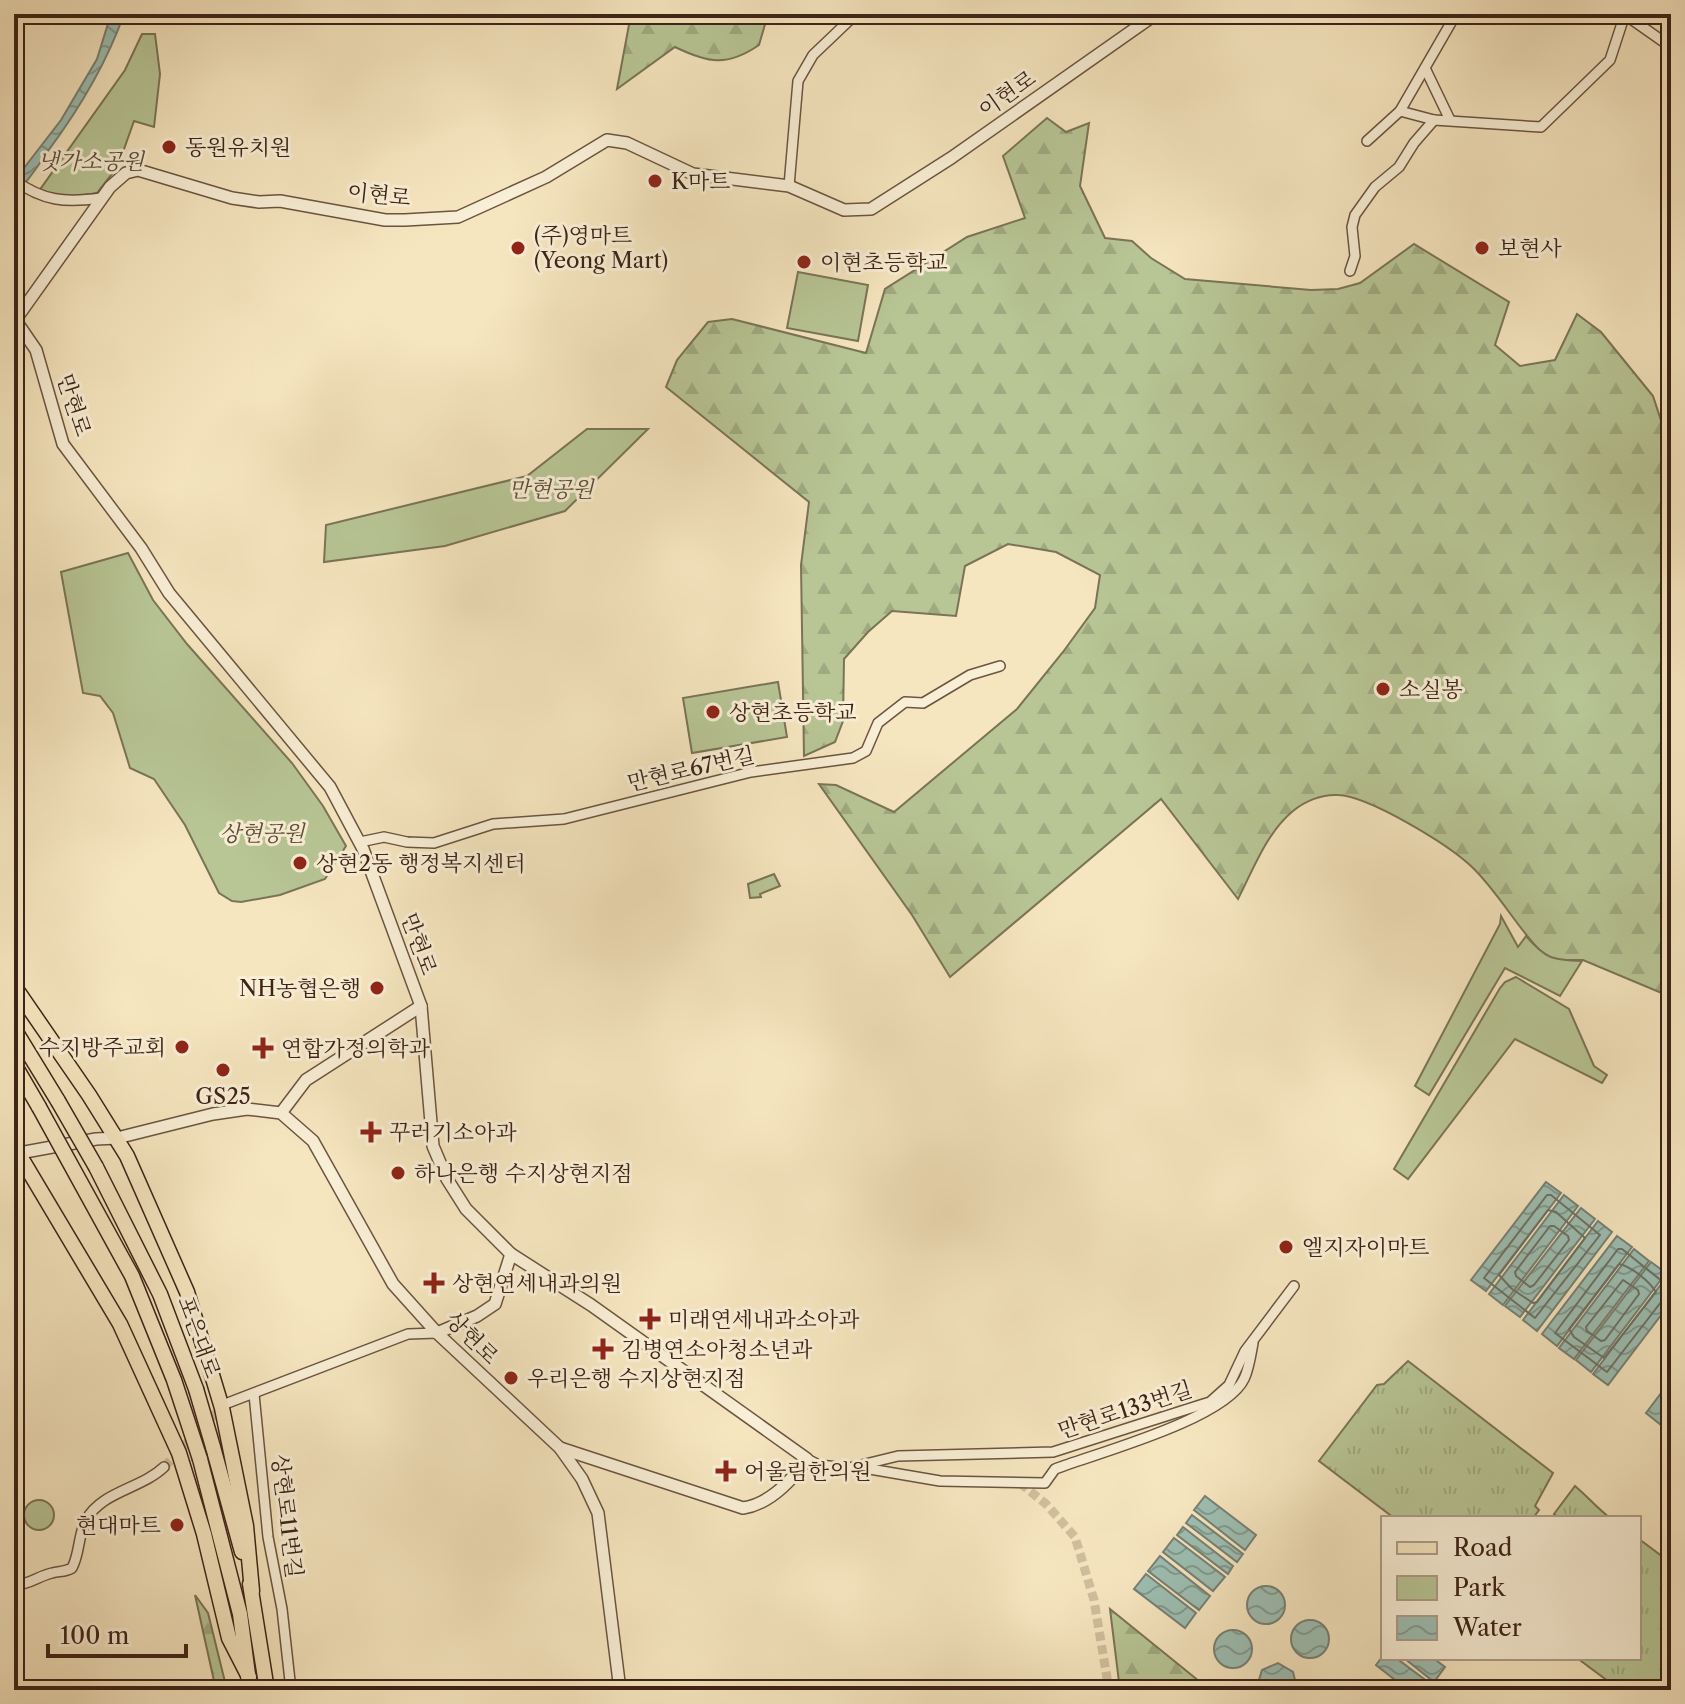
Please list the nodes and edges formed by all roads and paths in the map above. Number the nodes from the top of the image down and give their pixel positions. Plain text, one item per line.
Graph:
1 (856, 14) edge
2 (1156, 14) edge
3 (1456, 14) edge
4 (1624, 14) edge
5 (1671, 47) edge
6 (1425, 68) junction
7 (1400, 111) junction
8 (1434, 120) junction
9 (1450, 120) junction
10 (1367, 141) dead end
11 (14, 180) edge
12 (789, 186) junction
13 (101, 198) junction
14 (1350, 271) dead end
15 (15, 319) edge
16 (1000, 666) dead end
17 (360, 842) junction
18 (14, 986) edge
19 (421, 1006) junction
20 (14, 1029) edge
21 (14, 1064) edge
22 (281, 1113) junction
23 (117, 1138) junction
24 (15, 1151) edge
25 (511, 1254) junction
26 (1294, 1286) dead end
27 (437, 1333) junction
28 (1255, 1338) junction
29 (254, 1394) junction
30 (225, 1417) junction
31 (560, 1448) junction
32 (807, 1459) junction
33 (164, 1467) tunnel mouth
34 (861, 1467) junction
35 (14, 1585) edge
36 (252, 1591) junction
37 (249, 1684) edge
38 (267, 1690) edge
39 (291, 1690) edge
40 (620, 1690) edge

1 - 12 street
2 - 12 street, 이현로
3 - 6 street
4 - 5 street
4 - 9 street
6 - 7 street
6 - 9 street
7 - 8 street
7 - 10 street
8 - 9 street
8 - 14 street
11 - 13 street
12 - 13 street, 이현로
13 - 15 street, 이현로
15 - 17 street, 만현로
16 - 17 street, 만현로67번길
17 - 19 street, 만현로
18 - 23 main road
19 - 22 street
19 - 25 street, 만현로
20 - 36 main road, 포은대로, bridge
21 - 37 main road, 포은대로, bridge
22 - 23 street
22 - 27 street, 상현로
23 - 24 street
23 - 30 main road
24 - 37 main road
25 - 27 street
25 - 32 street, 만현로
26 - 28 street, 만현로133번길
27 - 29 street
27 - 31 street, 상현로
28 - 34 street, 만현로133번길
28 - 34 street, 만현로
29 - 30 street
29 - 39 street, 상현로11번길
30 - 36 main road
31 - 32 street
31 - 40 street, 상현로
32 - 34 street, 만현로
33 - 35 street
36 - 38 main road, 포은대로

